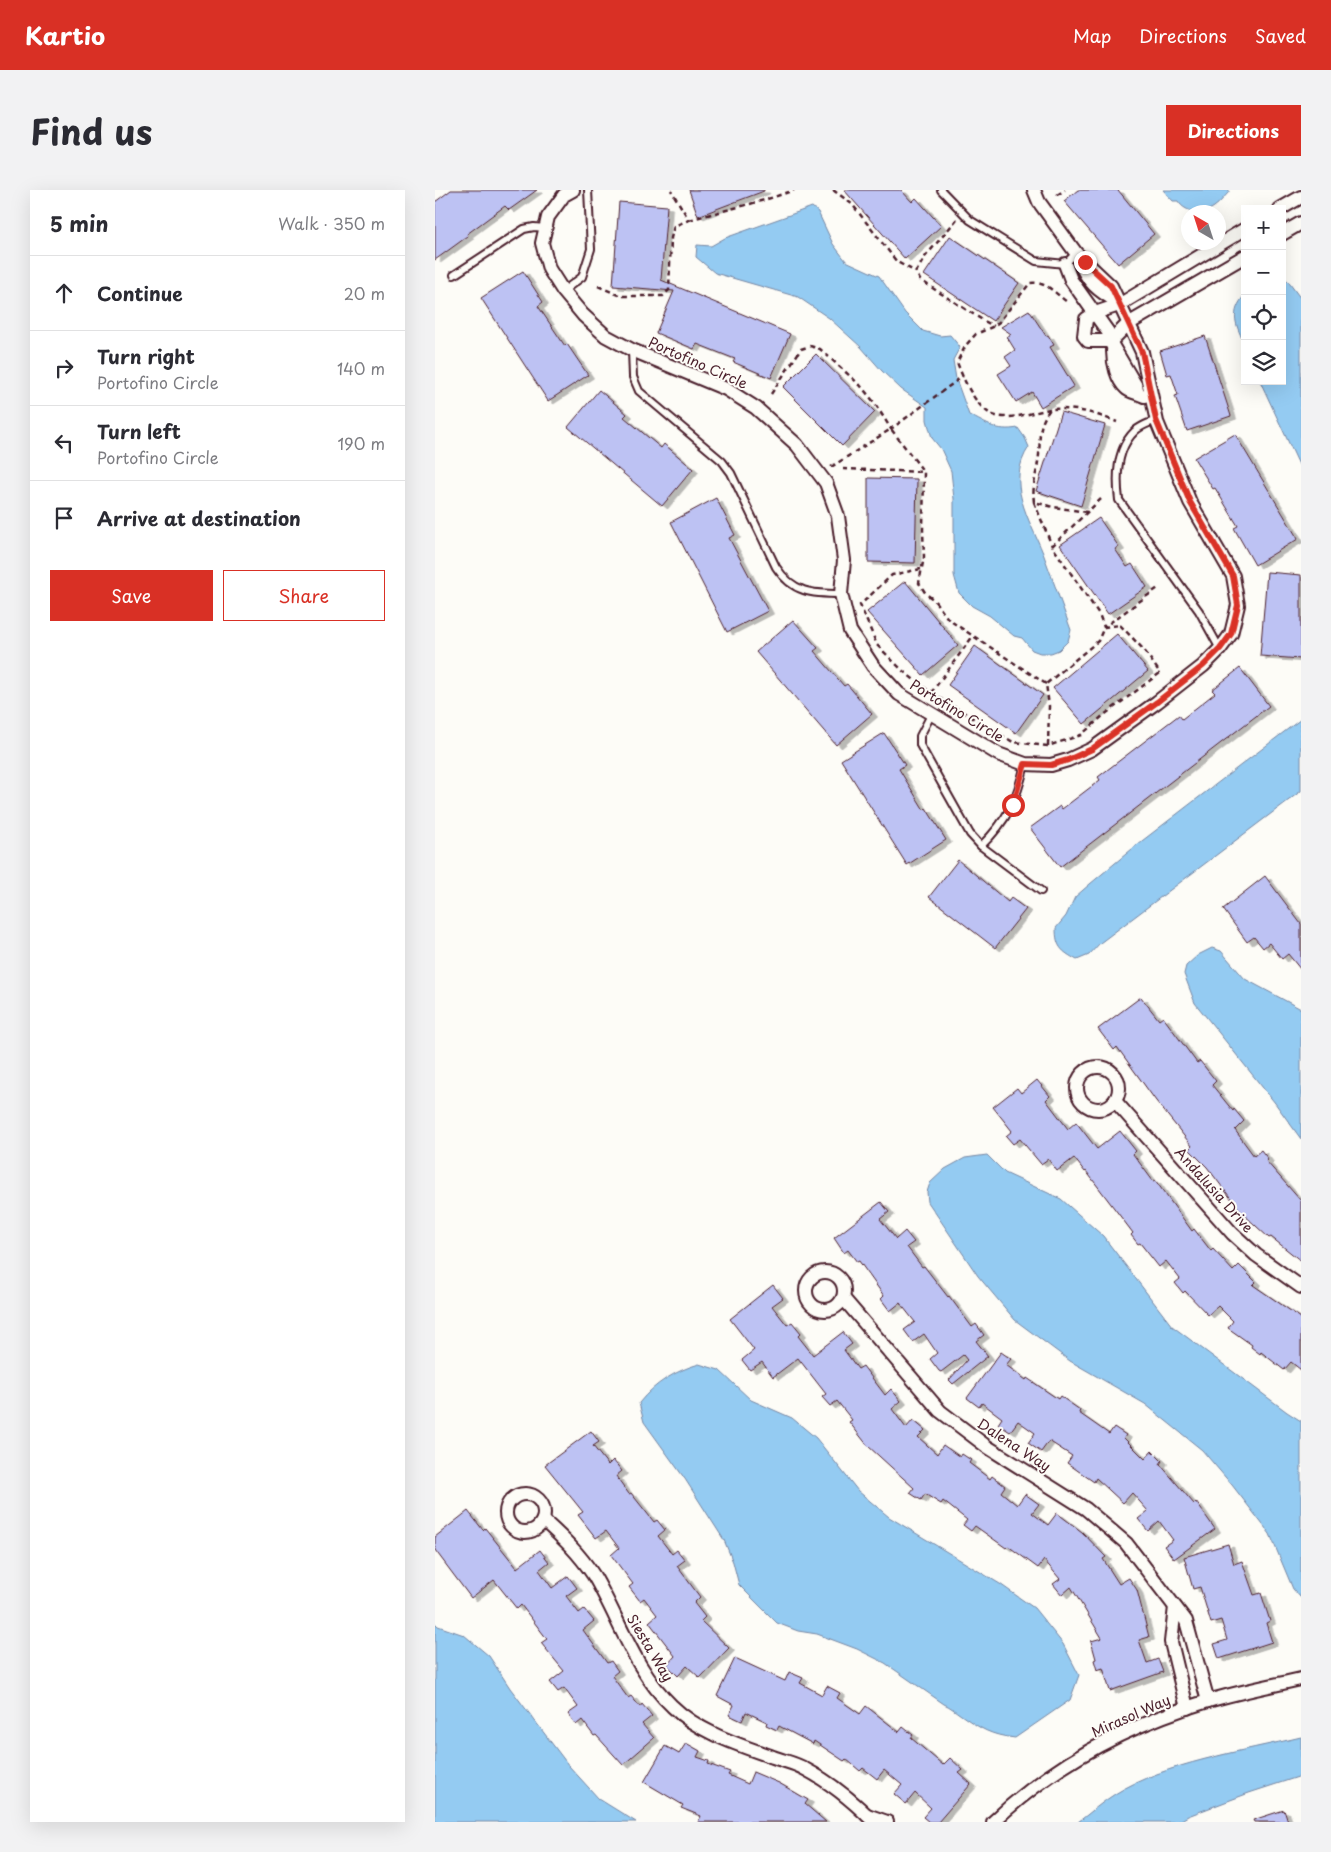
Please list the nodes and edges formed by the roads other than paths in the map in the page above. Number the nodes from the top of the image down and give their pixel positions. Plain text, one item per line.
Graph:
1 (573, 190) edge
2 (588, 190) edge
3 (941, 190) edge
4 (1034, 190) edge
5 (1301, 197) edge
6 (1286, 206) edge
7 (1301, 223) edge
8 (545, 228) junction
9 (1241, 231) edge
10 (1286, 232) edge
11 (1077, 253) junction
12 (1241, 258) edge
13 (1065, 264) junction
14 (454, 275) dead end
15 (563, 291) junction
16 (1118, 304) junction
17 (1095, 313) junction
18 (1128, 324) junction
19 (1112, 343) junction
20 (632, 350) junction
21 (1152, 401) junction
22 (1156, 420) junction
23 (841, 594) junction
24 (1220, 649) junction
25 (931, 715) junction
26 (1025, 764) junction
27 (981, 846) junction
28 (1041, 891) dead end
29 (1115, 1101) dead end
30 (1301, 1287) edge
31 (843, 1298) dead end
32 (543, 1520) dead end
33 (1175, 1607) junction
34 (1301, 1679) edge
35 (1208, 1701) junction
36 (1187, 1708) junction
37 (870, 1818) edge
38 (887, 1822) edge
39 (993, 1822) edge

1 - 8 street, Portofino Circle
2 - 15 lane
3 - 13 lane
4 - 11 street
5 - 6 street
7 - 10 street
8 - 14 lane
8 - 15 street, Portofino Circle
9 - 16 street
11 - 13 lane
11 - 16 street
12 - 18 street
13 - 17 street
15 - 20 street, Portofino Circle
16 - 17 street
16 - 18 street, Portofino Circle
17 - 19 street
17 - 19 street
18 - 19 street
18 - 21 street, Portofino Circle
19 - 21 street
20 - 23 lane
20 - 23 street, Portofino Circle
21 - 22 street, Portofino Circle
22 - 24 street, Portofino Circle
22 - 24 lane
23 - 25 street, Portofino Circle
24 - 26 street, Portofino Circle
25 - 26 street, Portofino Circle
25 - 27 lane
26 - 27 lane
27 - 28 lane
29 - 30 street, Andalusia Drive
31 - 33 street, Dalena Way
32 - 37 street, Siesta Way
33 - 35 street, Dalena Way
33 - 36 street
34 - 35 street, Mirasol Way
35 - 36 street, Mirasol Way
36 - 39 street, Mirasol Way
37 - 38 street, Siesta Way

